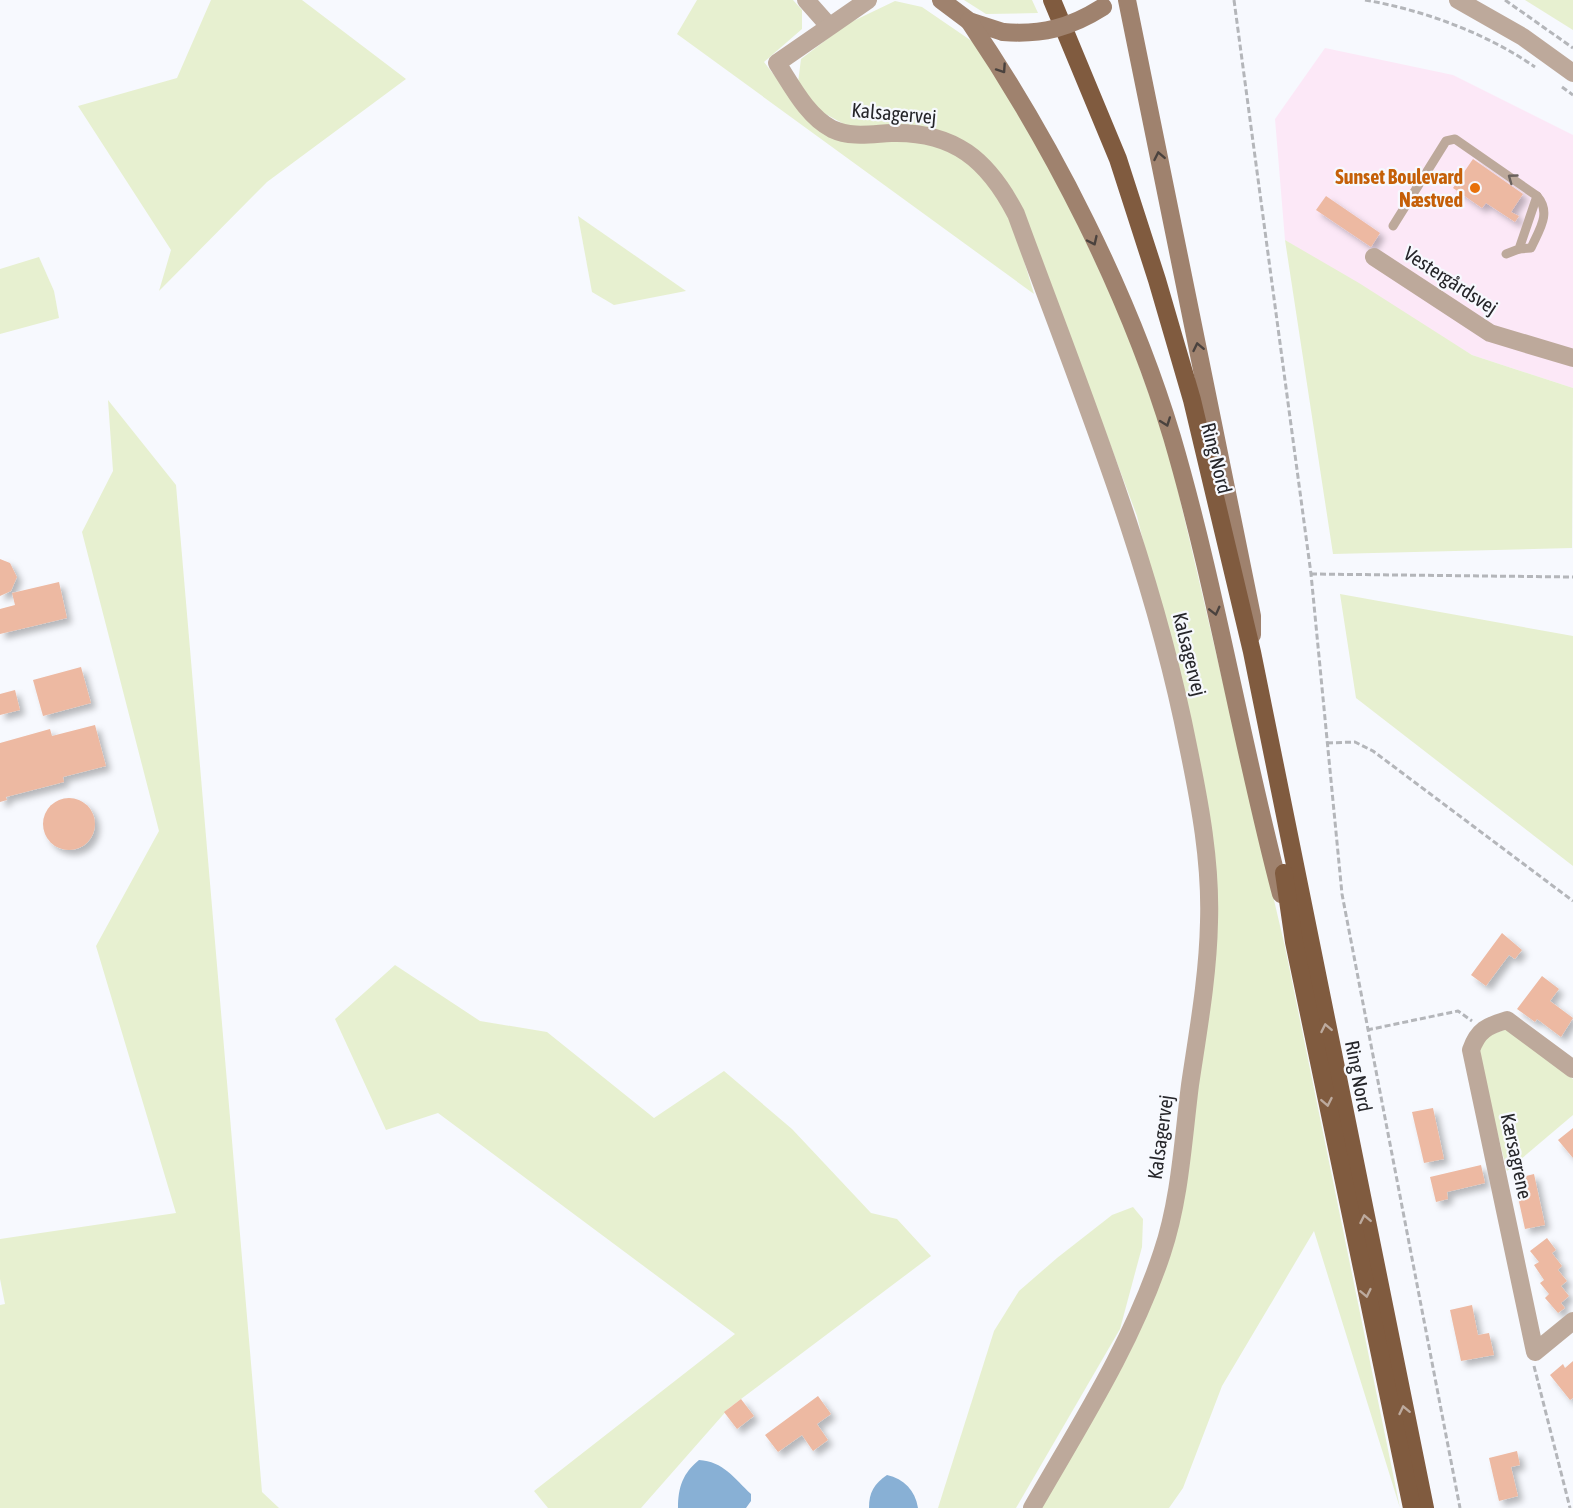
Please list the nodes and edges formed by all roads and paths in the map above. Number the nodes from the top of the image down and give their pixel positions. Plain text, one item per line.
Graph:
1 (806, 0) edge
2 (868, 0) edge
3 (941, 0) edge
4 (1041, 0) edge
5 (1052, 0) edge
6 (1128, 0) edge
7 (1234, 0) edge
8 (1365, 0) edge
9 (1458, 0) edge
10 (1505, 0) edge
11 (1106, 3) edge
12 (969, 21) junction
13 (829, 26) junction
14 (1573, 48) edge
15 (1537, 69) dead end
16 (1573, 73) edge
17 (1555, 82) dead end
18 (1573, 95) edge
19 (1393, 226) dead end
20 (1506, 254) dead end
21 (1374, 257) dead end
22 (1573, 358) edge
23 (1311, 574) junction
24 (1573, 577) edge
25 (1252, 652) junction
26 (1327, 742) junction
27 (1573, 901) edge
28 (1294, 942) junction
29 (1368, 1030) junction
30 (1480, 1032) junction
31 (1573, 1069) edge
32 (1573, 1321) edge
33 (1535, 1352) junction
34 (1032, 1508) edge
35 (1412, 1508) edge
36 (1425, 1508) edge
37 (1460, 1508) edge
38 (1570, 1508) edge

1 - 13 street
2 - 13 street, Kalsagervej
3 - 12 main road
4 - 28 highway, Ring Nord
5 - 25 highway, Ring Nord
25 -> 6 main road
7 - 23 path
8 - 15 path
9 - 16 street
10 - 14 path
11 - 12 main road, bridge
12 -> 28 main road
13 - 34 street, Kalsagervej
17 - 18 path
20 -> 19 lane
21 - 22 street, Vestergårdsvej
23 - 24 path
23 - 26 path
36 -> 25 highway, Ring Nord
26 - 27 path
26 - 29 path
28 -> 35 highway, Ring Nord
29 - 30 path
29 - 37 path
30 - 31 street
30 - 33 street, Kærsagrene
32 - 33 street
33 - 38 path

